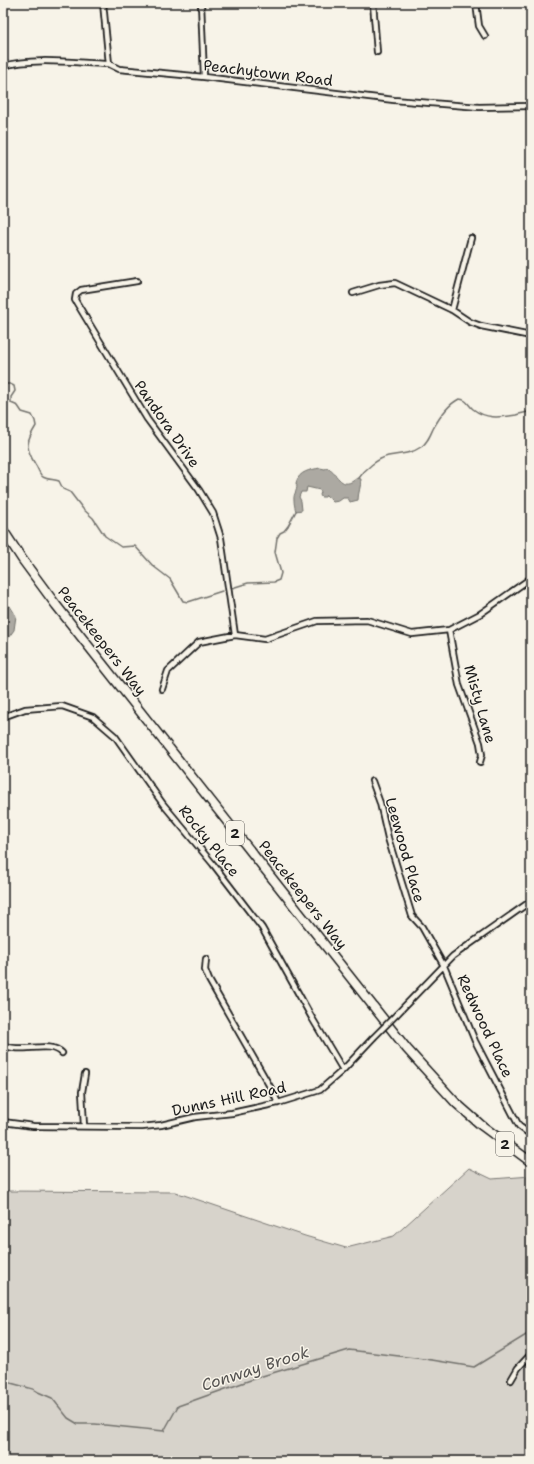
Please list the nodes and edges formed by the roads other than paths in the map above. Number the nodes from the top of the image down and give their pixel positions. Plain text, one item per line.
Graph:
1 (103, 3) edge
2 (201, 3) edge
3 (373, 3) edge
4 (476, 3) edge
5 (485, 36) dead end
6 (377, 52) dead end
7 (109, 64) junction
8 (3, 66) edge
9 (204, 77) junction
10 (531, 106) edge
11 (471, 238) dead end
12 (137, 281) dead end
13 (353, 294) dead end
14 (452, 310) junction
15 (531, 336) edge
16 (3, 530) edge
17 (531, 578) edge
18 (449, 630) junction
19 (235, 635) junction
20 (162, 689) dead end
21 (3, 717) edge
22 (480, 762) dead end
23 (372, 781) dead end
24 (531, 901) edge
25 (206, 959) dead end
26 (444, 966) junction
27 (4, 1046) edge
28 (3, 1053) edge
29 (62, 1053) dead end
30 (343, 1070) junction
31 (85, 1074) dead end
32 (278, 1103) junction
33 (3, 1122) edge
34 (84, 1126) junction
35 (531, 1135) edge
36 (531, 1162) edge
37 (531, 1354) edge
38 (511, 1380) dead end

1 - 7 street
2 - 9 street
3 - 6 street
4 - 5 street
7 - 8 street, Peachytown Road
7 - 9 street, Peachytown Road
9 - 10 street, Peachytown Road
11 - 14 street
12 - 19 street, Pandora Drive
13 - 14 street
14 - 15 street
16 - 36 highway, Peacekeepers Way / 2
17 - 18 street
18 - 19 street
18 - 22 street, Misty Lane
19 - 20 street
21 - 30 street, Rocky Place
23 - 26 street, Leewood Place
24 - 26 street, Dunns Hill Road
25 - 32 street
26 - 30 street, Dunns Hill Road, bridge
26 - 35 street, Redwood Place
27 - 28 street
27 - 29 street
30 - 32 street, Dunns Hill Road
31 - 34 street
32 - 34 street, Dunns Hill Road
33 - 34 street, Dunns Hill Road
37 - 38 street

